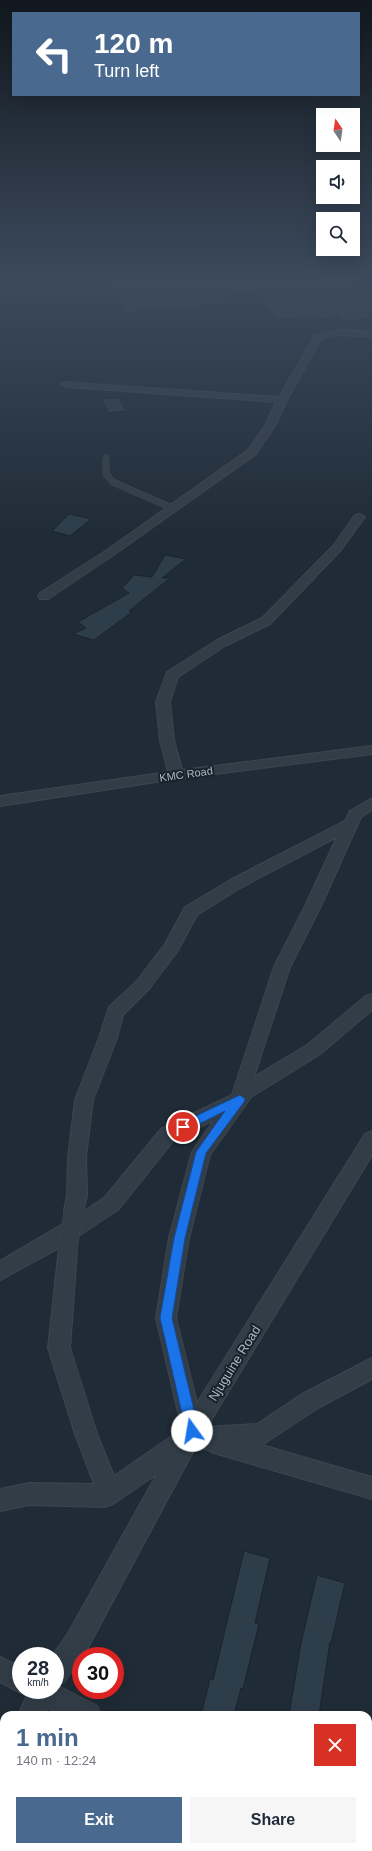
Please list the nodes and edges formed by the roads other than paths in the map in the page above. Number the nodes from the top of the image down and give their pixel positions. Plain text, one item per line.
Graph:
1 (302, 364) edge
2 (66, 384) dead end
3 (282, 400) junction
4 (106, 457) dead end
5 (172, 508) junction
6 (359, 517) dead end
7 (44, 596) dead end
8 (372, 750) edge
9 (176, 775) junction
10 (0, 801) edge
11 (372, 803) edge
12 (350, 824) junction
13 (372, 1000) edge
14 (240, 1099) junction
15 (372, 1139) edge
16 (0, 1271) edge
17 (372, 1368) edge
18 (194, 1436) junction
19 (372, 1488) edge
20 (109, 1493) junction
21 (0, 1500) edge
22 (64, 1658) edge
23 (0, 1669) edge
24 (12, 1674) edge
25 (36, 1699) edge
26 (62, 1699) edge
27 (32, 1711) edge
28 (82, 1711) edge

1 - 3 street
2 - 3 street
3 - 5 street
4 - 5 lane
5 - 7 street
6 - 9 street
8 - 9 street, KMC Road
9 - 10 street, KMC Road
11 - 12 street
12 - 14 street
12 - 20 street, bridge
13 - 14 street
14 - 16 street
14 - 18 street
15 - 18 street, Njuguine Road
17 - 18 street
18 - 19 street
18 - 20 street
18 - 22 street, Njuguine Road
20 - 21 street
23 - 24 street
25 - 27 street, Njuguine Road
26 - 28 street

